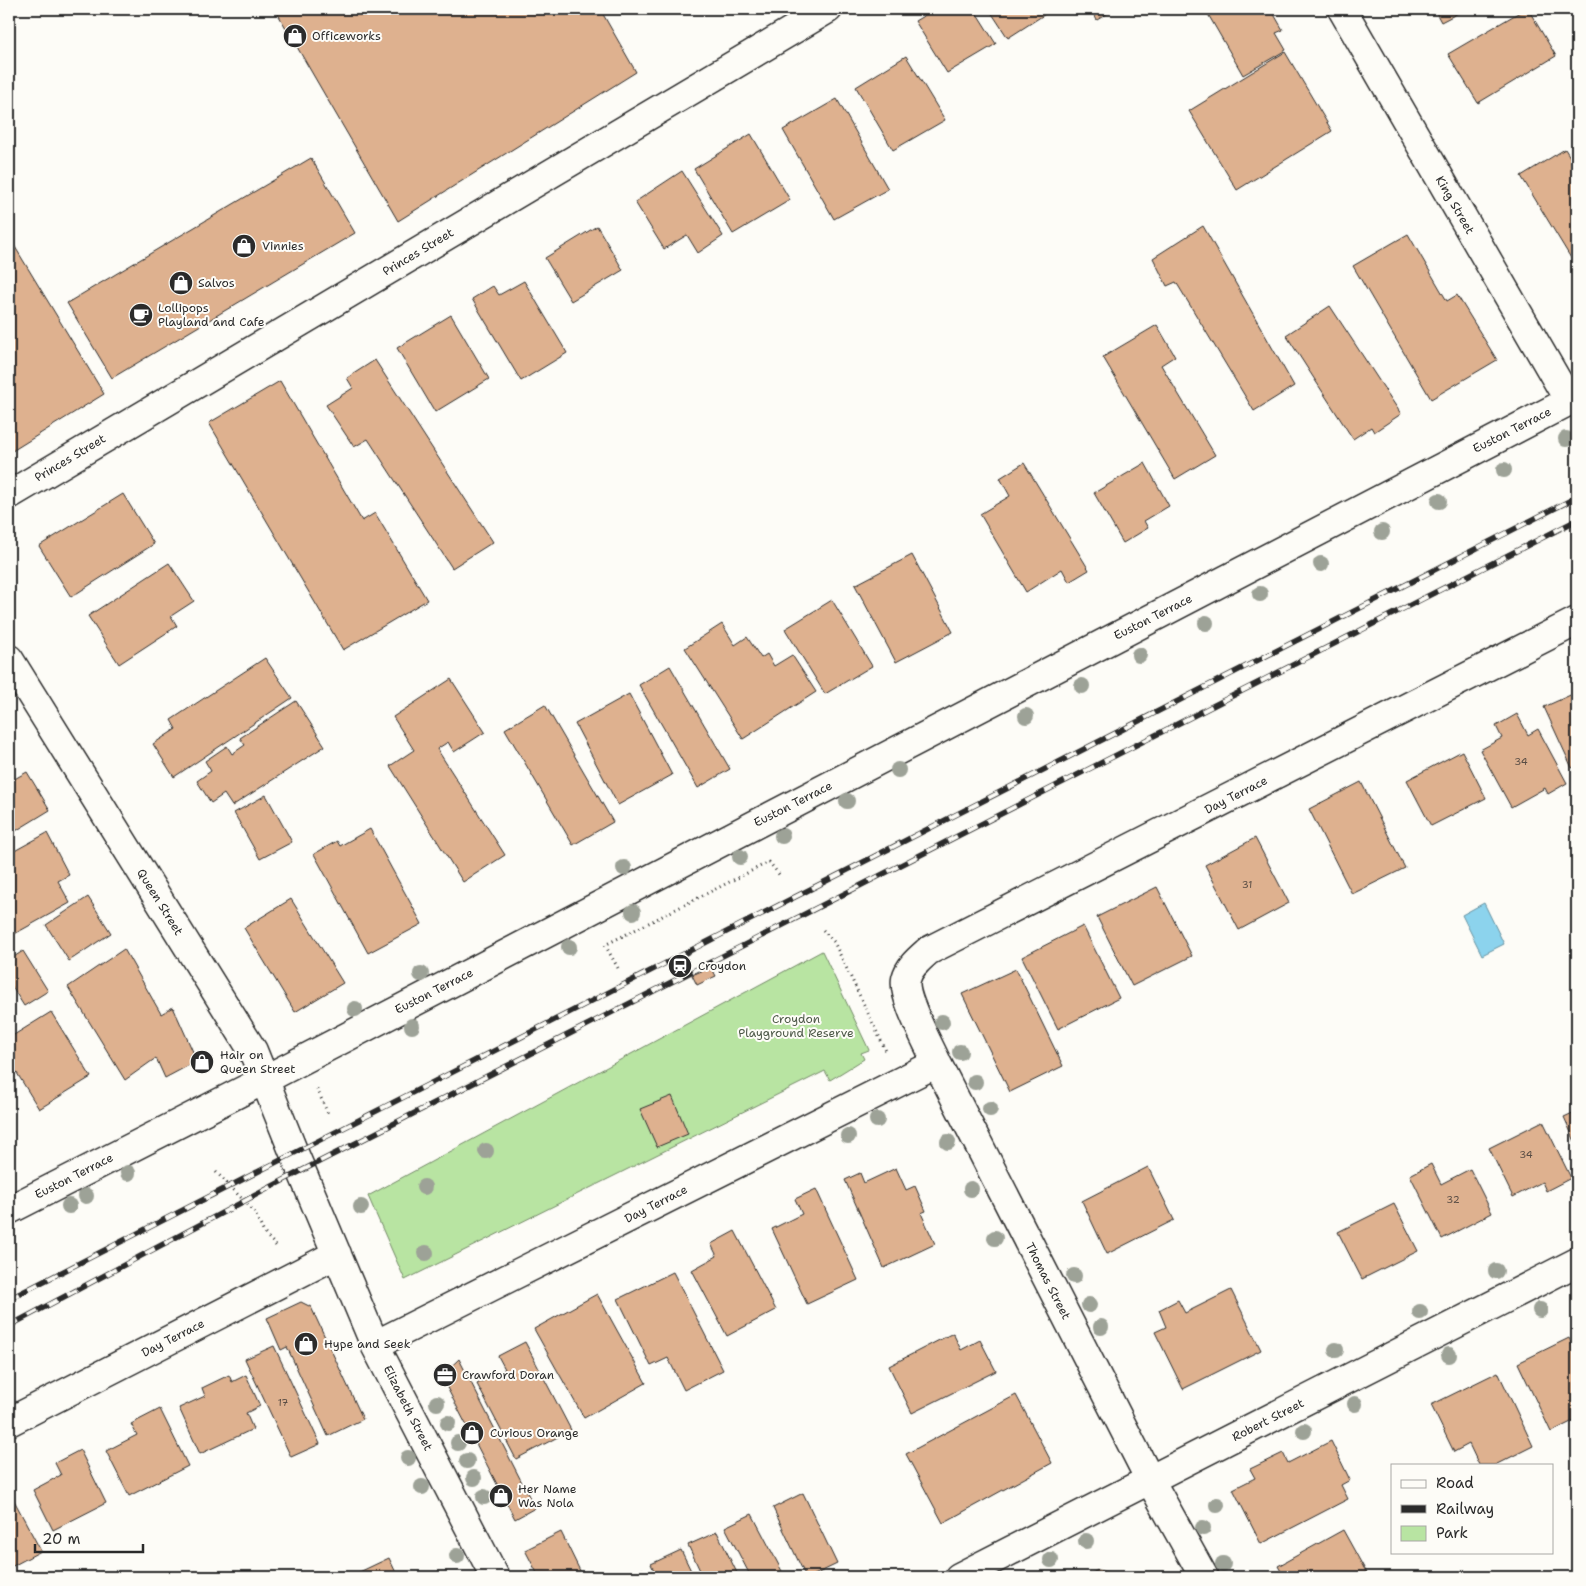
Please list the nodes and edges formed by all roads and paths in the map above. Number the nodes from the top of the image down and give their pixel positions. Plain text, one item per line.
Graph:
1 (828, 9) edge
2 (1342, 9) edge
3 (1573, 398) edge
4 (9, 495) edge
5 (1577, 621) edge
6 (9, 659) edge
7 (780, 877) dead end
8 (823, 930) dead end
9 (618, 968) dead end
10 (906, 980) joint
11 (883, 1046) dead end
12 (937, 1063) junction
13 (264, 1080) junction
14 (312, 1080) dead end
15 (329, 1116) dead end
16 (294, 1153) joint
17 (216, 1172) dead end
18 (9, 1210) edge
19 (283, 1254) dead end
20 (337, 1254) junction
21 (1577, 1262) edge
22 (375, 1345) junction
23 (9, 1422) edge
24 (1150, 1480) junction
25 (495, 1577) edge
26 (958, 1577) edge
27 (1204, 1577) edge

1 - 4 street, Princes Street
2 - 3 street, King Street
3 - 13 street, Euston Terrace
5 - 10 street, Day Terrace
6 - 13 street, Queen Street
7 - 9 path
8 - 11 path
10 - 12 street, Thomas Street
12 - 22 street, Day Terrace
12 - 24 street, Thomas Street
13 - 16 street, Queen Street
13 - 18 street, Euston Terrace
14 - 15 path
16 - 20 street, Elizabeth Street
17 - 19 path
20 - 22 street, Elizabeth Street
20 - 23 street, Day Terrace
21 - 24 street, Robert Street
22 - 25 street, Elizabeth Street
24 - 26 street, Robert Street
24 - 27 street, Thomas Street

